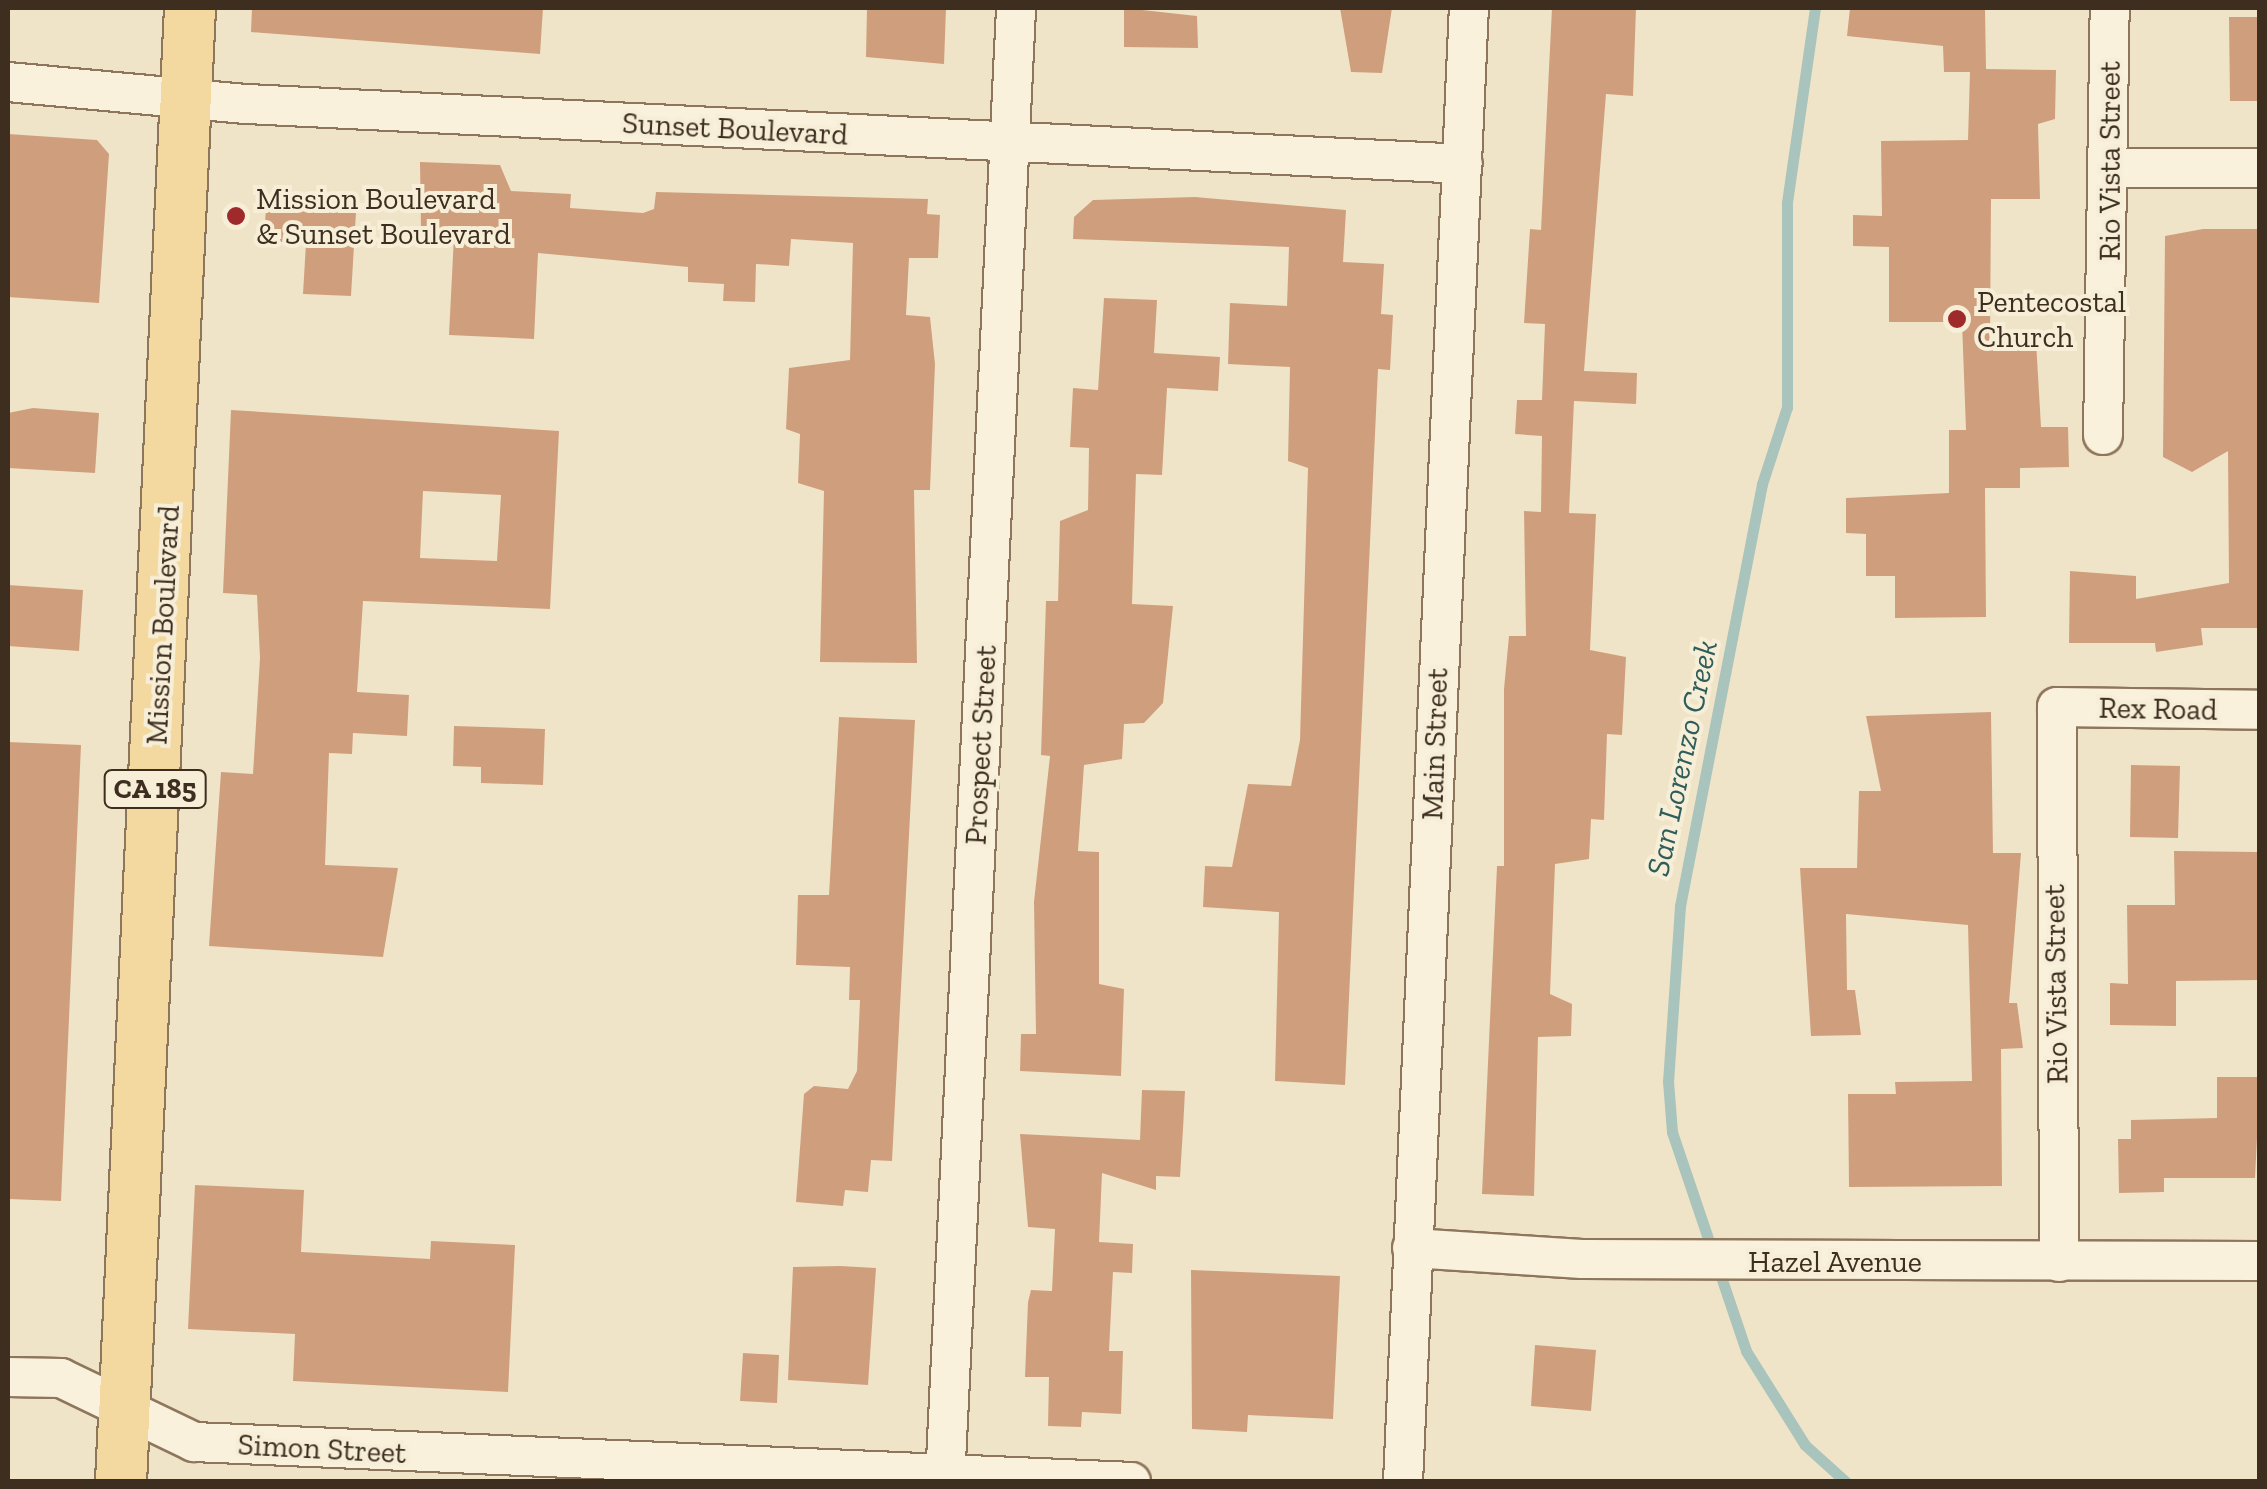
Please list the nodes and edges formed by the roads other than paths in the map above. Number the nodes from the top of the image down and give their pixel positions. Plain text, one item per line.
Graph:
1 (190, 8) edge
2 (1016, 8) edge
3 (1468, 8) edge
4 (2110, 8) edge
5 (8, 82) edge
6 (187, 96) junction
7 (1012, 143) junction
8 (1463, 164) junction
9 (2112, 168) junction
10 (2260, 168) edge
11 (2104, 435) dead end
12 (2057, 707) joint
13 (2260, 710) edge
14 (1412, 1248) junction
15 (2260, 1261) edge
16 (2059, 1262) junction
17 (8, 1377) edge
18 (126, 1410) junction
19 (945, 1478) edge
20 (121, 1482) edge
21 (1131, 1482) edge
22 (1403, 1482) edge

1 - 6 main road, Mission Boulevard / CA 185
2 - 7 street, Prospect Street
3 - 8 street, Main Street
4 - 9 street, Rio Vista Street
5 - 6 street, Sunset Boulevard
6 - 7 street, Sunset Boulevard
6 - 18 main road, Mission Boulevard / CA 185
7 - 8 street, Sunset Boulevard
7 - 19 street, Prospect Street
8 - 14 street, Main Street
9 - 10 street
9 - 11 street, Rio Vista Street
12 - 13 street, Rex Road
12 - 16 street, Rio Vista Street
14 - 16 street, Hazel Avenue
14 - 22 street, Main Street
15 - 16 street, Hazel Avenue
17 - 18 street, Simon Street
18 - 19 street, Simon Street
18 - 20 main road, Mission Boulevard / CA 185
19 - 21 street, Simon Street

